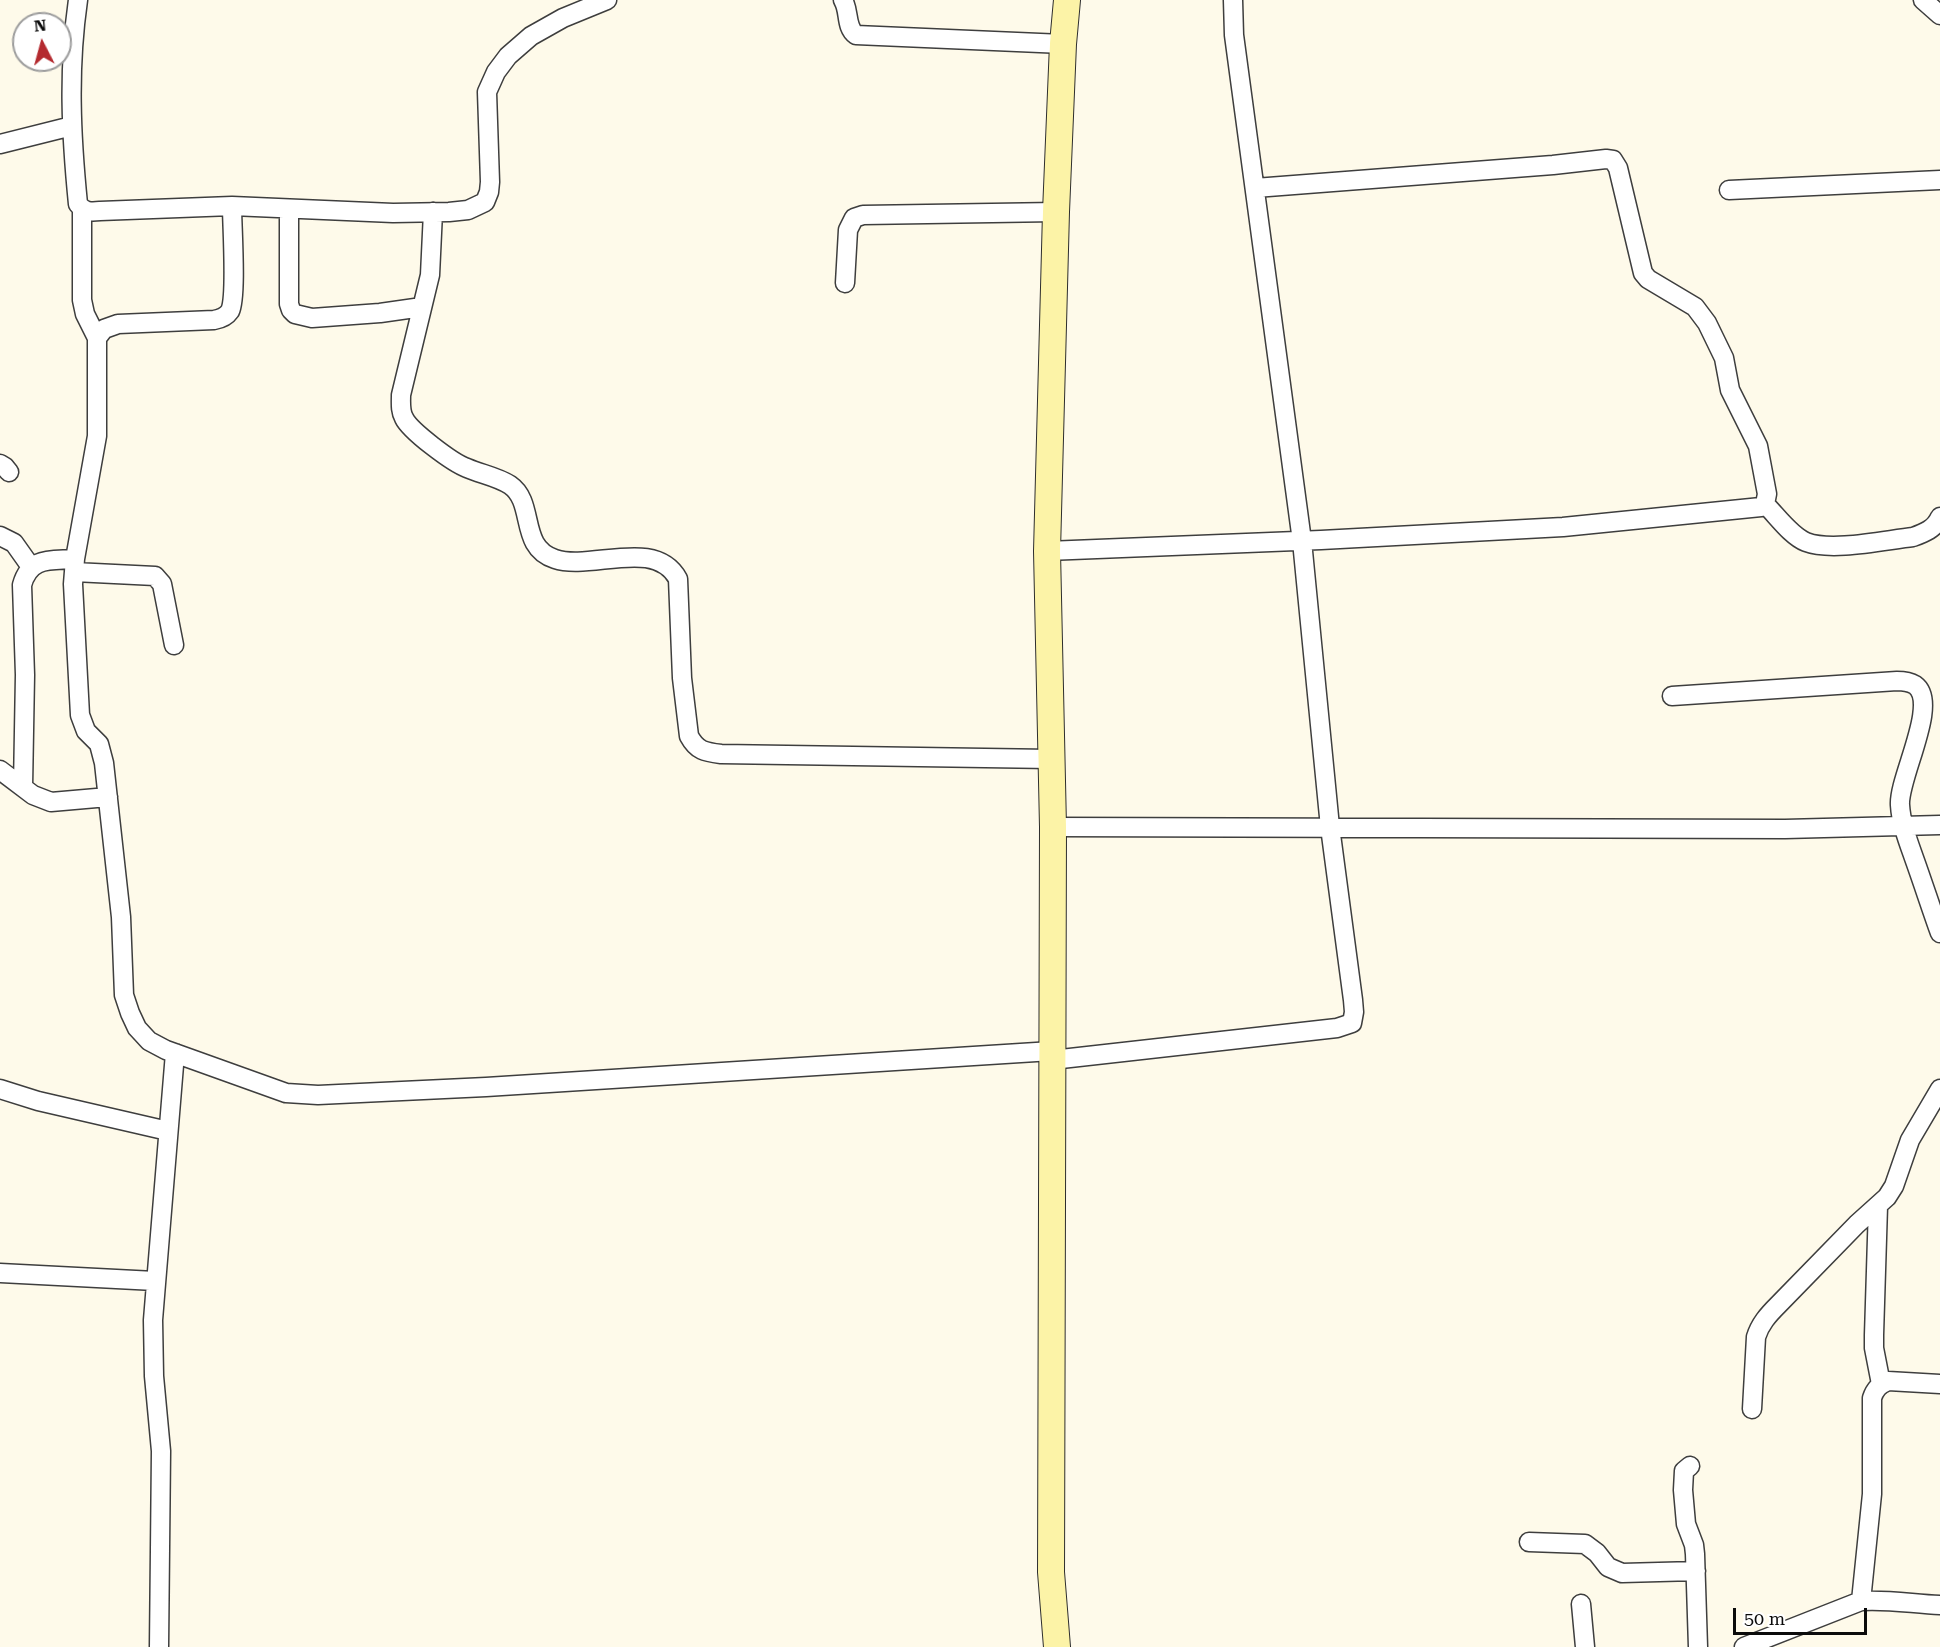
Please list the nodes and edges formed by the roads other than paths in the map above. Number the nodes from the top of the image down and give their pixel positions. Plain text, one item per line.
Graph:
1 (78, 0) edge
2 (607, 0) edge
3 (843, 0) edge
4 (1067, 0) edge
5 (1233, 0) edge
6 (1923, 0) edge
7 (1940, 15) edge
8 (1063, 44) junction
9 (72, 126) junction
10 (0, 144) edge
11 (1940, 180) edge
12 (1255, 188) junction
13 (1729, 190) dead end
14 (232, 206) junction
15 (82, 209) junction
16 (289, 209) junction
17 (433, 212) junction
18 (1056, 212) junction
19 (845, 283) dead end
20 (422, 308) junction
21 (97, 338) junction
22 (1765, 504) junction
23 (1940, 517) edge
24 (0, 536) edge
25 (1302, 541) junction
26 (1047, 551) junction
27 (75, 566) junction
28 (31, 567) junction
29 (174, 645) dead end
30 (1672, 696) dead end
31 (1051, 759) junction
32 (0, 770) edge
33 (22, 787) junction
34 (108, 797) junction
35 (1940, 825) edge
36 (1903, 826) junction
37 (1053, 827) junction
38 (1330, 827) junction
39 (1940, 933) edge
40 (175, 1053) junction
41 (1052, 1056) junction
42 (0, 1089) edge
43 (1939, 1092) edge
44 (168, 1131) junction
45 (1878, 1206) junction
46 (0, 1273) edge
47 (155, 1281) junction
48 (1881, 1384) junction
49 (1940, 1384) edge
50 (1752, 1409) dead end
51 (1690, 1466) dead end
52 (1529, 1542) dead end
53 (1696, 1571) junction
54 (1861, 1601) junction
55 (1581, 1604) dead end
56 (1940, 1605) edge
57 (159, 1647) edge
58 (1057, 1647) edge
59 (1585, 1647) edge
60 (1698, 1647) edge
61 (1744, 1647) edge

1 - 9 street
2 - 17 street
3 - 8 street
4 - 8 street
5 - 12 street
6 - 7 street
8 - 18 street
9 - 10 street
9 - 15 street
11 - 13 street
12 - 22 street
12 - 25 street
14 - 15 street
14 - 16 street
14 - 21 street
15 - 21 street
16 - 17 street
16 - 20 street
17 - 20 street
18 - 19 street
18 - 26 street
20 - 31 street
21 - 27 street
22 - 23 street
22 - 25 street
24 - 28 street
25 - 26 street
25 - 38 street
26 - 31 street
27 - 28 street
27 - 29 street
27 - 34 street
28 - 33 street
30 - 36 street
31 - 37 street
32 - 33 street
33 - 34 street
34 - 40 street
35 - 36 street
36 - 38 street
36 - 39 street
37 - 38 street
37 - 41 street
38 - 41 street
40 - 41 street
40 - 44 street
41 - 58 street
42 - 44 street
43 - 45 street
44 - 47 street
45 - 48 street
45 - 50 street
46 - 47 street
47 - 57 street
48 - 49 street
48 - 54 street
51 - 53 street
52 - 53 street
53 - 60 street
54 - 56 street
54 - 61 street
55 - 59 street

